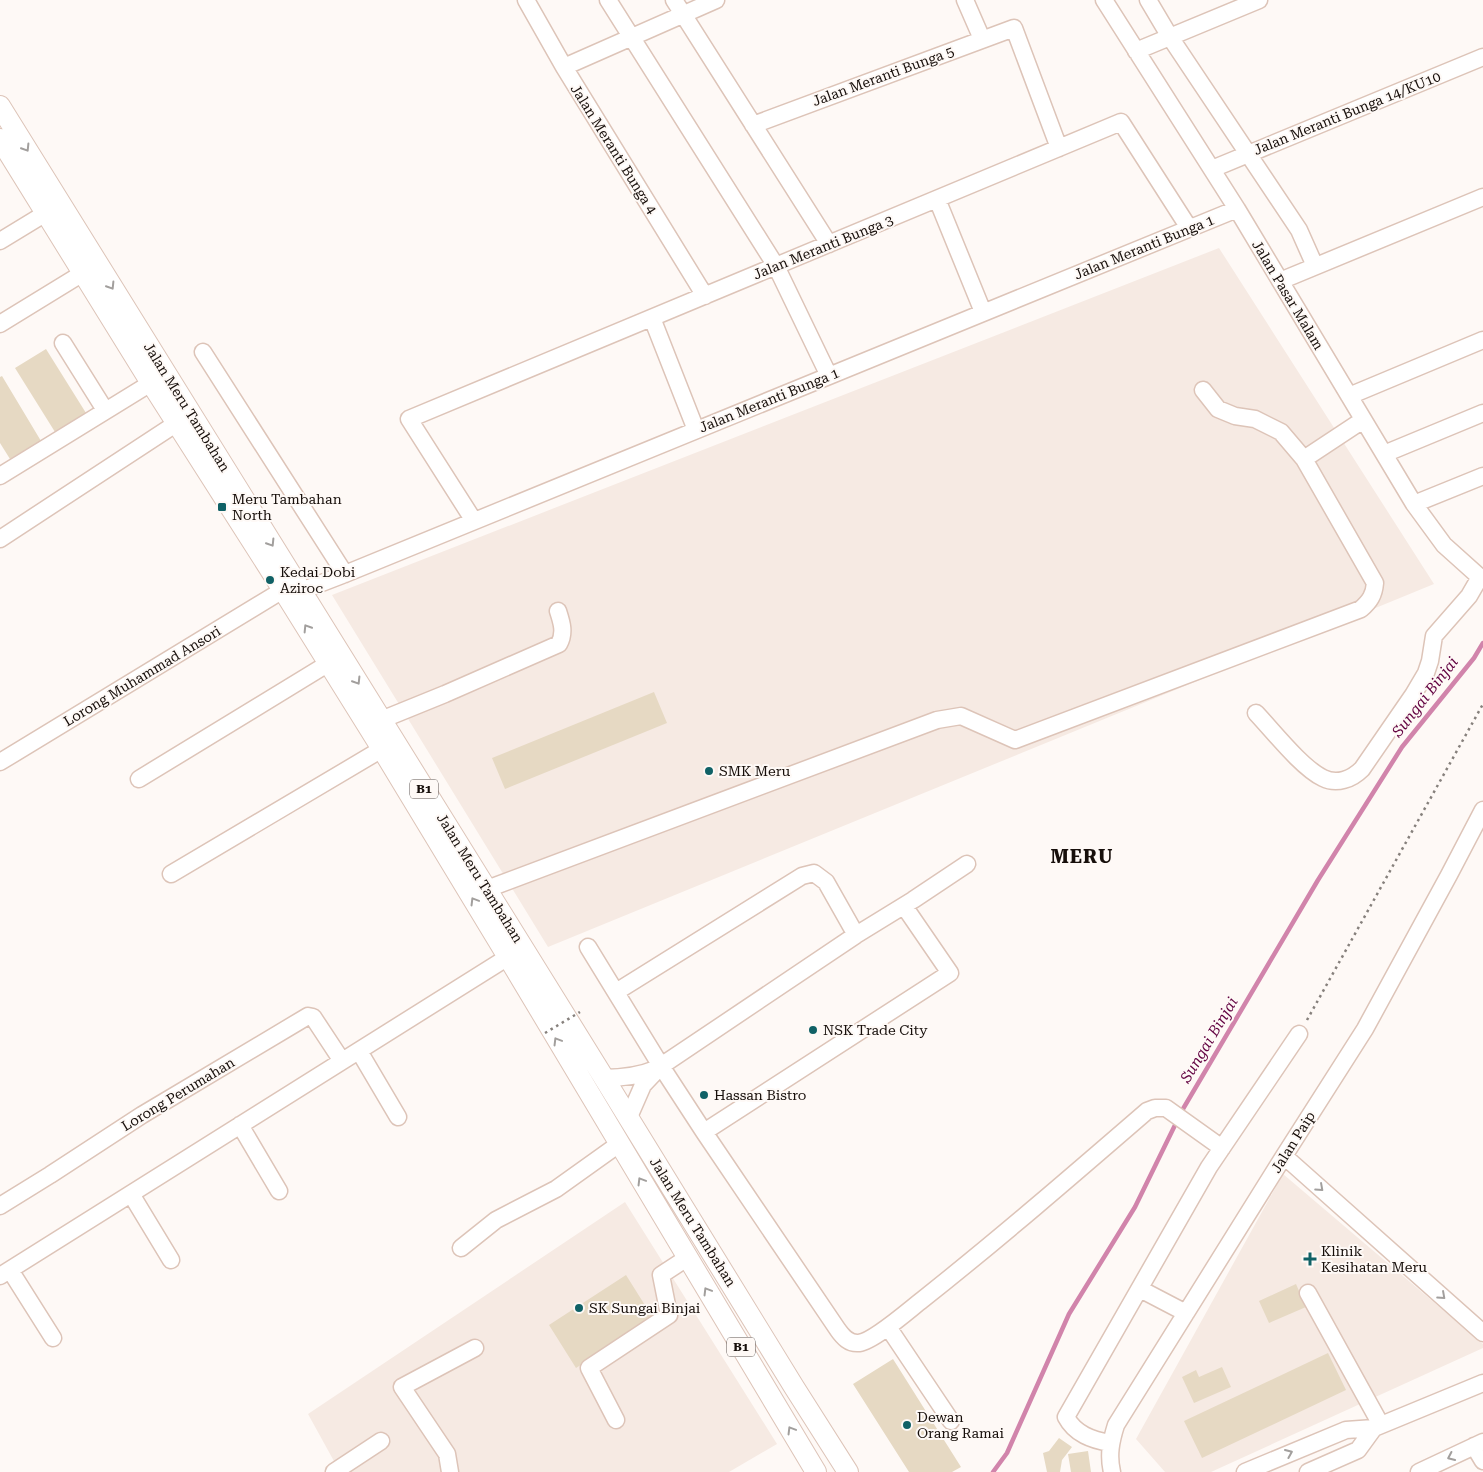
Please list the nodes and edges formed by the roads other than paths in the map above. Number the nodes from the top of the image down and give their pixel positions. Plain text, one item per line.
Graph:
1 (526, 0) edge
2 (608, 0) edge
3 (716, 0) edge
4 (965, 0) edge
5 (1104, 0) edge
6 (1148, 0) edge
7 (1258, 0) edge
8 (678, 7) edge
9 (632, 36) junction
10 (1170, 37) junction
11 (982, 40) junction
12 (1136, 52) junction
13 (1483, 56) edge
14 (564, 67) junction
15 (0, 106) edge
16 (753, 125) junction
17 (0, 139) edge
18 (1059, 148) junction
19 (1248, 154) junction
20 (1212, 169) junction
21 (1483, 197) edge
22 (936, 200) junction
23 (1237, 209) junction
24 (46, 213) junction
25 (1189, 228) junction
26 (0, 241) edge
27 (829, 244) junction
28 (776, 266) junction
29 (1315, 266) junction
30 (83, 273) junction
31 (1280, 281) junction
32 (705, 296) junction
33 (983, 312) junction
34 (652, 318) junction
35 (0, 324) edge
36 (1483, 340) edge
37 (63, 343) dead end
38 (203, 352) dead end
39 (829, 376) junction
40 (151, 383) junction
41 (1202, 390) dead end
42 (1349, 396) junction
43 (105, 410) junction
44 (1483, 413) edge
45 (1363, 420) junction
46 (177, 423) junction
47 (696, 430) junction
48 (1384, 454) junction
49 (1304, 459) junction
50 (0, 476) edge
51 (1483, 476) edge
52 (1414, 504) junction
53 (474, 521) junction
54 (0, 539) edge
55 (344, 574) junction
56 (1481, 579) edge
57 (292, 590) junction
58 (558, 611) dead end
59 (329, 664) junction
60 (1256, 713) dead end
61 (381, 720) junction
62 (382, 749) junction
63 (0, 762) edge
64 (139, 779) dead end
65 (1483, 810) edge
66 (967, 864) dead end
67 (171, 874) dead end
68 (487, 889) junction
69 (904, 906) junction
70 (856, 936) junction
71 (588, 947) dead end
72 (508, 957) junction
73 (616, 992) junction
74 (1299, 1034) road end
75 (359, 1051) junction
76 (342, 1061) junction
77 (661, 1066) junction
78 (604, 1078) junction
79 (398, 1116) dead end
80 (629, 1117) junction
81 (240, 1126) junction
82 (704, 1132) junction
83 (619, 1144) junction
84 (1222, 1148) junction
85 (1284, 1156) junction
86 (279, 1191) dead end
87 (131, 1194) junction
88 (0, 1206) edge
89 (461, 1248) dead end
90 (687, 1258) junction
91 (171, 1260) dead end
92 (5, 1273) edge
93 (1140, 1289) junction
94 (1308, 1293) dead end
95 (1186, 1313) junction
96 (888, 1327) junction
97 (1483, 1333) edge
98 (53, 1338) dead end
99 (475, 1348) dead end
100 (1483, 1382) edge
101 (616, 1420) dead end
102 (951, 1421) dead end
103 (1377, 1426) junction
104 (381, 1441) dead end
105 (1110, 1443) junction
106 (1478, 1444) edge
107 (1483, 1461) edge
108 (334, 1472) edge
109 (450, 1472) edge
110 (816, 1472) edge
111 (848, 1472) edge
112 (1112, 1472) edge
113 (1244, 1472) edge
114 (1308, 1472) edge
115 (1419, 1472) edge

1 - 14 street, Jalan Meranti Bunga 4
2 - 9 street
3 - 8 street
4 - 11 street
5 - 12 street, Jalan Pasar Malam
6 - 10 street
7 - 10 street
8 - 9 street
8 - 16 street
9 - 14 street
9 - 28 street
10 - 12 street
10 - 19 street
11 - 16 street, Jalan Meranti Bunga 5
11 - 18 street, Jalan Meranti Bunga 5
12 - 20 street, Jalan Pasar Malam
13 - 19 street, Jalan Meranti Bunga 14/KU10
14 - 32 street, Jalan Meranti Bunga 4
15 -> 57 main road, Jalan Meru Tambahan / B1
16 - 27 street
17 - 24 main road, Jalan Meru Tambahan / B1
18 - 22 street, Jalan Meranti Bunga 3
18 - 25 street, Jalan Meranti Bunga 3
19 - 20 street, Jalan Meranti Bunga 14/KU10
19 - 29 street
20 - 23 street, Jalan Pasar Malam
21 - 29 street
22 - 27 street, Jalan Meranti Bunga 3
22 - 33 street
23 - 25 street, Jalan Meranti Bunga 1
23 - 31 street, Jalan Pasar Malam
24 - 26 street
24 - 30 main road, Jalan Meru Tambahan / B1
25 - 33 street, Jalan Meranti Bunga 1
27 - 28 street, Jalan Meranti Bunga 3
28 - 32 street, Jalan Meranti Bunga 3
28 - 39 street
29 - 31 street
30 - 35 street
30 - 40 main road, Jalan Meru Tambahan / B1
31 - 42 street, Jalan Pasar Malam
32 - 34 street, Jalan Meranti Bunga 3
33 - 39 street, Jalan Meranti Bunga 1
34 - 47 street
34 - 53 street, Jalan Meranti Bunga 3
36 - 42 street
37 - 43 street
38 - 55 street
39 - 47 street, Jalan Meranti Bunga 1
40 - 43 street
40 - 46 main road, Jalan Meru Tambahan / B1
41 - 49 street
42 - 45 street, Jalan Pasar Malam
43 - 50 street
44 - 48 street
45 - 48 street, Jalan Pasar Malam
45 - 49 street
46 - 54 street
46 - 57 main road, Jalan Meru Tambahan / B1
47 - 53 street, Jalan Meranti Bunga 1
48 - 52 street, Jalan Pasar Malam
49 - 68 street
51 - 52 street
52 - 56 street, Jalan Pasar Malam
53 - 55 street, Jalan Meranti Bunga 1
55 - 57 street, Jalan Meranti Bunga 1
56 - 60 street
59 -> 57 main road, Jalan Meru Tambahan / B1
57 -> 61 main road, Jalan Meru Tambahan / B1
57 - 63 street, Lorong Muhammad Ansori
58 - 61 street
59 - 62 main road, Jalan Meru Tambahan / B1
59 - 64 street
61 - 68 main road, Jalan Meru Tambahan / B1
62 - 67 street
72 -> 62 main road, Jalan Meru Tambahan / B1
65 - 85 street, Jalan Paip
66 - 69 street
68 - 78 main road, Jalan Meru Tambahan / B1
69 - 70 street
69 - 82 street
70 - 73 street
70 - 77 street
71 - 73 street
72 - 75 street
83 -> 72 main road, Jalan Meru Tambahan / B1
73 - 77 street
74 - 84 street
75 - 76 street
75 - 79 street
76 - 81 street
76 - 88 street, Lorong Perumahan
77 - 78 street
77 - 80 street
77 - 82 street
78 - 80 main road, Jalan Meru Tambahan / B1
80 - 111 main road, Jalan Meru Tambahan / B1
81 - 86 street
81 - 87 street
82 - 96 street
83 - 89 street
90 -> 83 main road, Jalan Meru Tambahan / B1
84 - 93 street
84 - 96 street
85 - 95 street, Jalan Paip
85 -> 97 street
87 - 91 street
87 - 92 street
90 - 101 street
110 -> 90 main road, Jalan Meru Tambahan / B1
92 - 98 street
93 - 95 street
93 - 105 street
94 - 103 street
95 - 105 street, Jalan Paip
96 - 102 street
99 - 109 street
100 - 103 street
113 -> 103 street
103 - 114 street
104 - 108 street
105 - 112 street, Jalan Paip
106 - 107 street
106 -> 115 street

